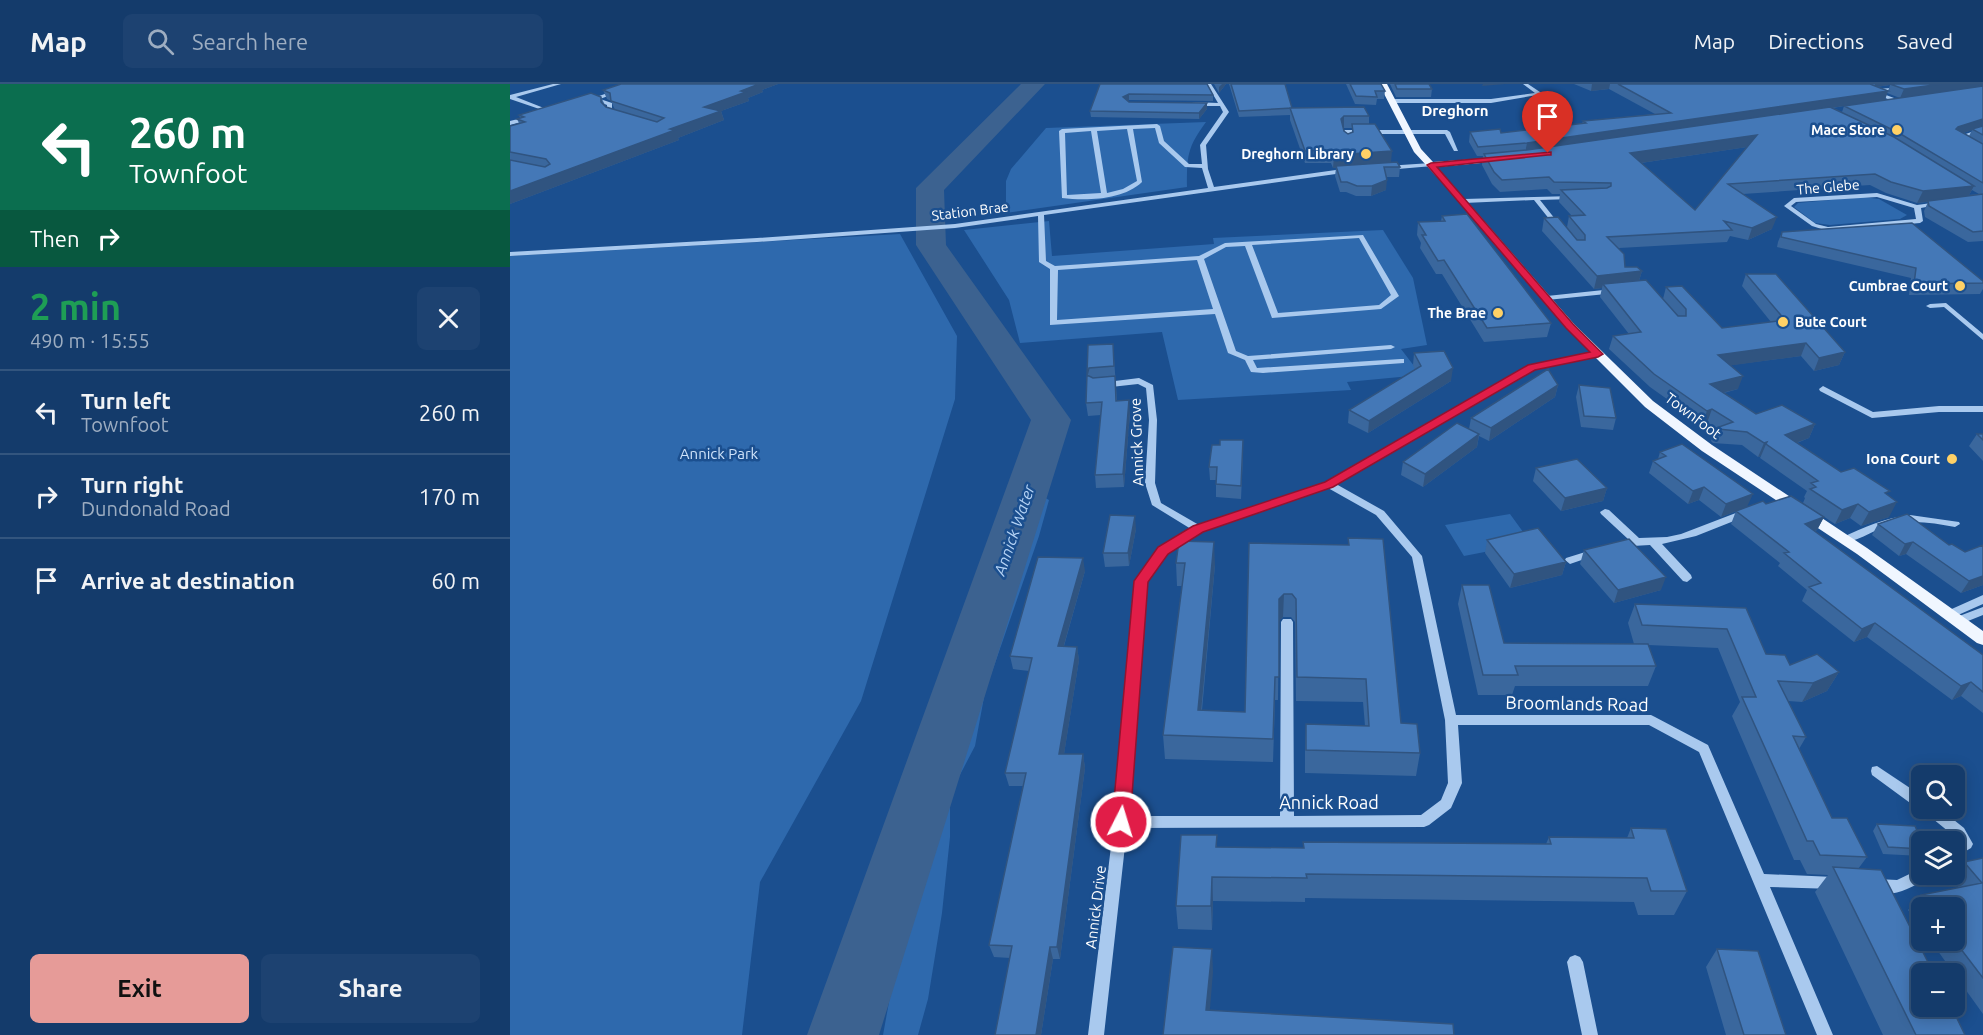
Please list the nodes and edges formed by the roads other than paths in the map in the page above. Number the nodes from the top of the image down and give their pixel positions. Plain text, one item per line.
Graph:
1 (559, 84) edge
2 (638, 84) edge
3 (1209, 84) edge
4 (1383, 84) edge
5 (1525, 84) edge
6 (1853, 84) edge
7 (1926, 84) edge
8 (1872, 91) junction
9 (511, 97) edge
10 (596, 99) junction
11 (1912, 100) edge
12 (1392, 101) junction
13 (585, 102) edge
14 (1900, 102) junction
15 (1188, 104) edge
16 (1223, 105) junction
17 (1879, 105) edge
18 (563, 109) edge
19 (552, 113) junction
20 (622, 116) edge
21 (510, 123) edge
22 (1130, 128) junction
23 (1094, 129) junction
24 (1407, 130) junction
25 (1983, 130) edge
26 (1348, 142) edge
27 (1456, 150) dead end
28 (1983, 152) edge
29 (1514, 158) edge
30 (1431, 165) junction
31 (1204, 166) junction
32 (1373, 169) edge
33 (1362, 170) edge
34 (1211, 189) junction
35 (1104, 194) junction
36 (1581, 197) edge
37 (1536, 199) junction
38 (1464, 201) junction
39 (1949, 203) edge
40 (1917, 207) junction
41 (1041, 213) junction
42 (1564, 233) edge
43 (1248, 244) junction
44 (510, 254) edge
45 (1200, 258) junction
46 (1054, 268) junction
47 (1624, 290) edge
48 (1547, 298) junction
49 (1930, 306) dead end
50 (1218, 310) junction
51 (1983, 338) edge
52 (1392, 347) dead end
53 (1598, 354) junction
54 (1248, 358) junction
55 (1401, 361) dead end
56 (1094, 385) edge
57 (1823, 389) dead end
58 (1983, 409) edge
59 (1329, 484) junction
60 (1752, 511) edge
61 (1605, 512) dead end
62 (1955, 524) dead end
63 (1198, 529) junction
64 (1652, 540) junction
65 (1845, 540) junction
66 (1636, 541) junction
67 (1570, 560) dead end
68 (1687, 578) dead end
69 (1983, 599) edge
70 (1983, 611) edge
71 (1953, 618) junction
72 (1287, 622) dead end
73 (1983, 639) edge
74 (1451, 720) junction
75 (1877, 771) dead end
76 (1911, 796) edge
77 (1942, 819) edge
78 (1287, 820) junction
79 (1121, 822) junction
80 (1958, 831) edge
81 (1760, 880) junction
82 (1911, 880) edge
83 (1575, 962) dead end
84 (1096, 1035) edge
85 (1590, 1035) edge
86 (1825, 1035) edge

1 - 9 street
2 - 10 street
3 - 16 street
4 - 12 main road, Townfoot
5 - 12 street
6 - 8 street
7 - 8 street
8 - 14 street
9 - 19 street
10 - 13 street
10 - 20 street
11 - 14 main road
12 - 24 main road, Townfoot
14 - 17 main road
15 - 16 street
16 - 31 street
18 - 19 street
19 - 21 street
22 - 23 street
22 - 31 street
22 - 35 street
23 - 35 street
23 - 35 street
24 - 26 street
24 - 27 street
24 - 30 main road, Townfoot
25 - 28 street
29 - 30 main road
30 - 32 street
30 - 38 main road, Townfoot
31 - 34 street
33 - 34 street, Station Brae
34 - 41 street, Station Brae
36 - 37 street
37 - 38 street
37 - 42 street
38 - 48 main road, Townfoot
39 - 40 street, The Glebe
40 - 40 street, The Glebe
41 - 44 street, Station Brae
41 - 46 street
43 - 43 street
43 - 45 street
45 - 46 street
45 - 50 street
46 - 50 street
47 - 48 street
48 - 53 main road, Townfoot
49 - 51 street
50 - 54 street
52 - 54 street
53 - 59 street, Annick Drive
53 - 65 main road, Townfoot
54 - 55 street
56 - 63 street, Annick Grove
57 - 58 street
59 - 63 street, Annick Drive
59 - 74 street
60 - 64 street
61 - 66 street
62 - 65 street
63 - 79 street, Annick Drive
64 - 66 street
64 - 68 street
65 - 71 main road, Townfoot
66 - 67 street
69 - 71 street
70 - 71 street
71 - 73 main road, Townfoot
72 - 78 street
74 - 78 street, Annick Road
74 - 81 street, Broomlands Road
75 - 76 street
77 - 80 street
78 - 79 street, Annick Road
79 - 84 street, Annick Drive
81 - 82 street
81 - 86 street, Broomlands Road
83 - 85 street

